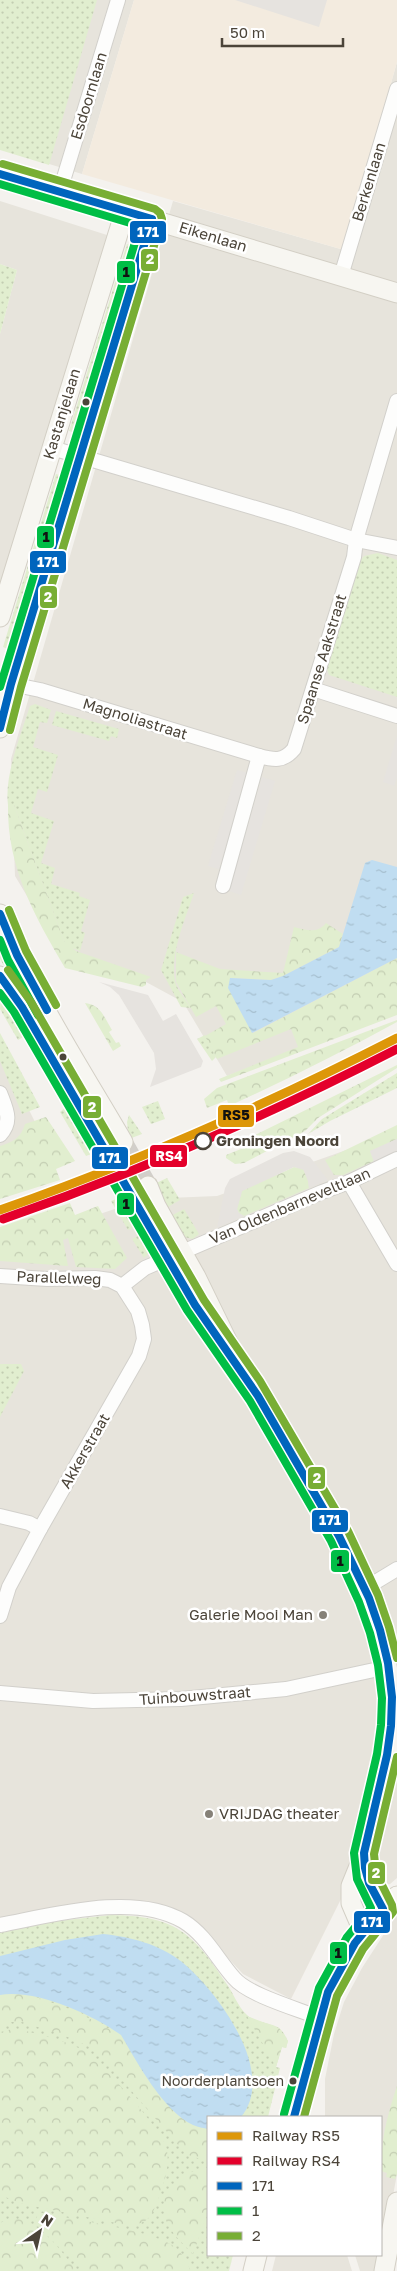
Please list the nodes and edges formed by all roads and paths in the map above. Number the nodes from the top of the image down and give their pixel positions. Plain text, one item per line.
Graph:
1 (118, 0) edge
2 (397, 89) edge
3 (0, 174) edge
4 (55, 191) junction
5 (125, 211) junction
6 (152, 219) junction
7 (341, 276) junction
8 (397, 293) edge
9 (397, 401) edge
10 (52, 448) junction
11 (80, 457) junction
12 (356, 540) junction
13 (397, 548) edge
14 (0, 617) edge
15 (6, 683) edge
16 (313, 689) junction
17 (397, 716) edge
18 (0, 728) edge
19 (259, 756) junction
20 (223, 886) dead end
21 (0, 914) edge
22 (0, 976) edge
23 (0, 1093) edge
24 (4, 1130) edge
25 (123, 1142) tunnel mouth
26 (104, 1149) tunnel mouth
27 (397, 1159) edge
28 (349, 1182) junction
29 (148, 1186) tunnel mouth
30 (130, 1193) tunnel mouth
31 (175, 1255) junction
32 (397, 1264) edge
33 (0, 1276) edge
34 (122, 1286) junction
35 (0, 1516) edge
36 (40, 1529) junction
37 (397, 1570) edge
38 (364, 1589) junction
39 (0, 1616) edge
40 (388, 1666) junction
41 (0, 1693) edge
42 (364, 1854) junction
43 (397, 1896) edge
44 (383, 1909) junction
45 (0, 1925) edge
46 (363, 1931) junction
47 (320, 2018) junction
48 (294, 2116) edge
49 (397, 2202) edge
50 (257, 2256) edge
51 (253, 2271) edge
52 (384, 2271) edge

1 - 4 street, Esdoornlaan
2 - 7 street, Berkenlaan
3 - 4 street, Eikenlaan
4 - 5 street, Eikenlaan
5 - 6 street, Eikenlaan
5 - 10 street, Kastanjelaan
6 - 7 street, Eikenlaan
6 - 11 street, Kastanjelaan
7 - 8 street, Eikenlaan
9 - 12 street, Spaanse Aakstraat
10 - 11 street
10 - 14 street, Kastanjelaan
11 - 12 street
11 - 15 street, Kastanjelaan
12 - 13 street
12 - 16 street, Spaanse Aakstraat
15 - 18 street, Kastanjelaan
15 - 19 street, Magnoliastraat
16 - 17 street
16 - 19 street, Spaanse Aakstraat
19 - 20 street
21 - 25 street
22 - 26 street
23 - 24 street
27 - 28 street, Van Oldenbarneveltlaan
28 - 31 street, Van Oldenbarneveltlaan
28 - 32 street
29 - 31 street
30 - 31 street
31 - 34 street, Parallelweg
31 - 38 street
33 - 34 street, Parallelweg
34 - 36 street, Akkerstraat
35 - 36 street
36 - 39 street, Akkerstraat
37 - 38 street
38 - 40 street
40 - 41 street, Tuinbouwstraat
40 - 42 street
42 - 44 street
42 - 46 street
43 - 44 street
44 - 46 street
45 - 47 street
46 - 47 street
47 - 48 street
49 - 52 street
50 - 51 street

